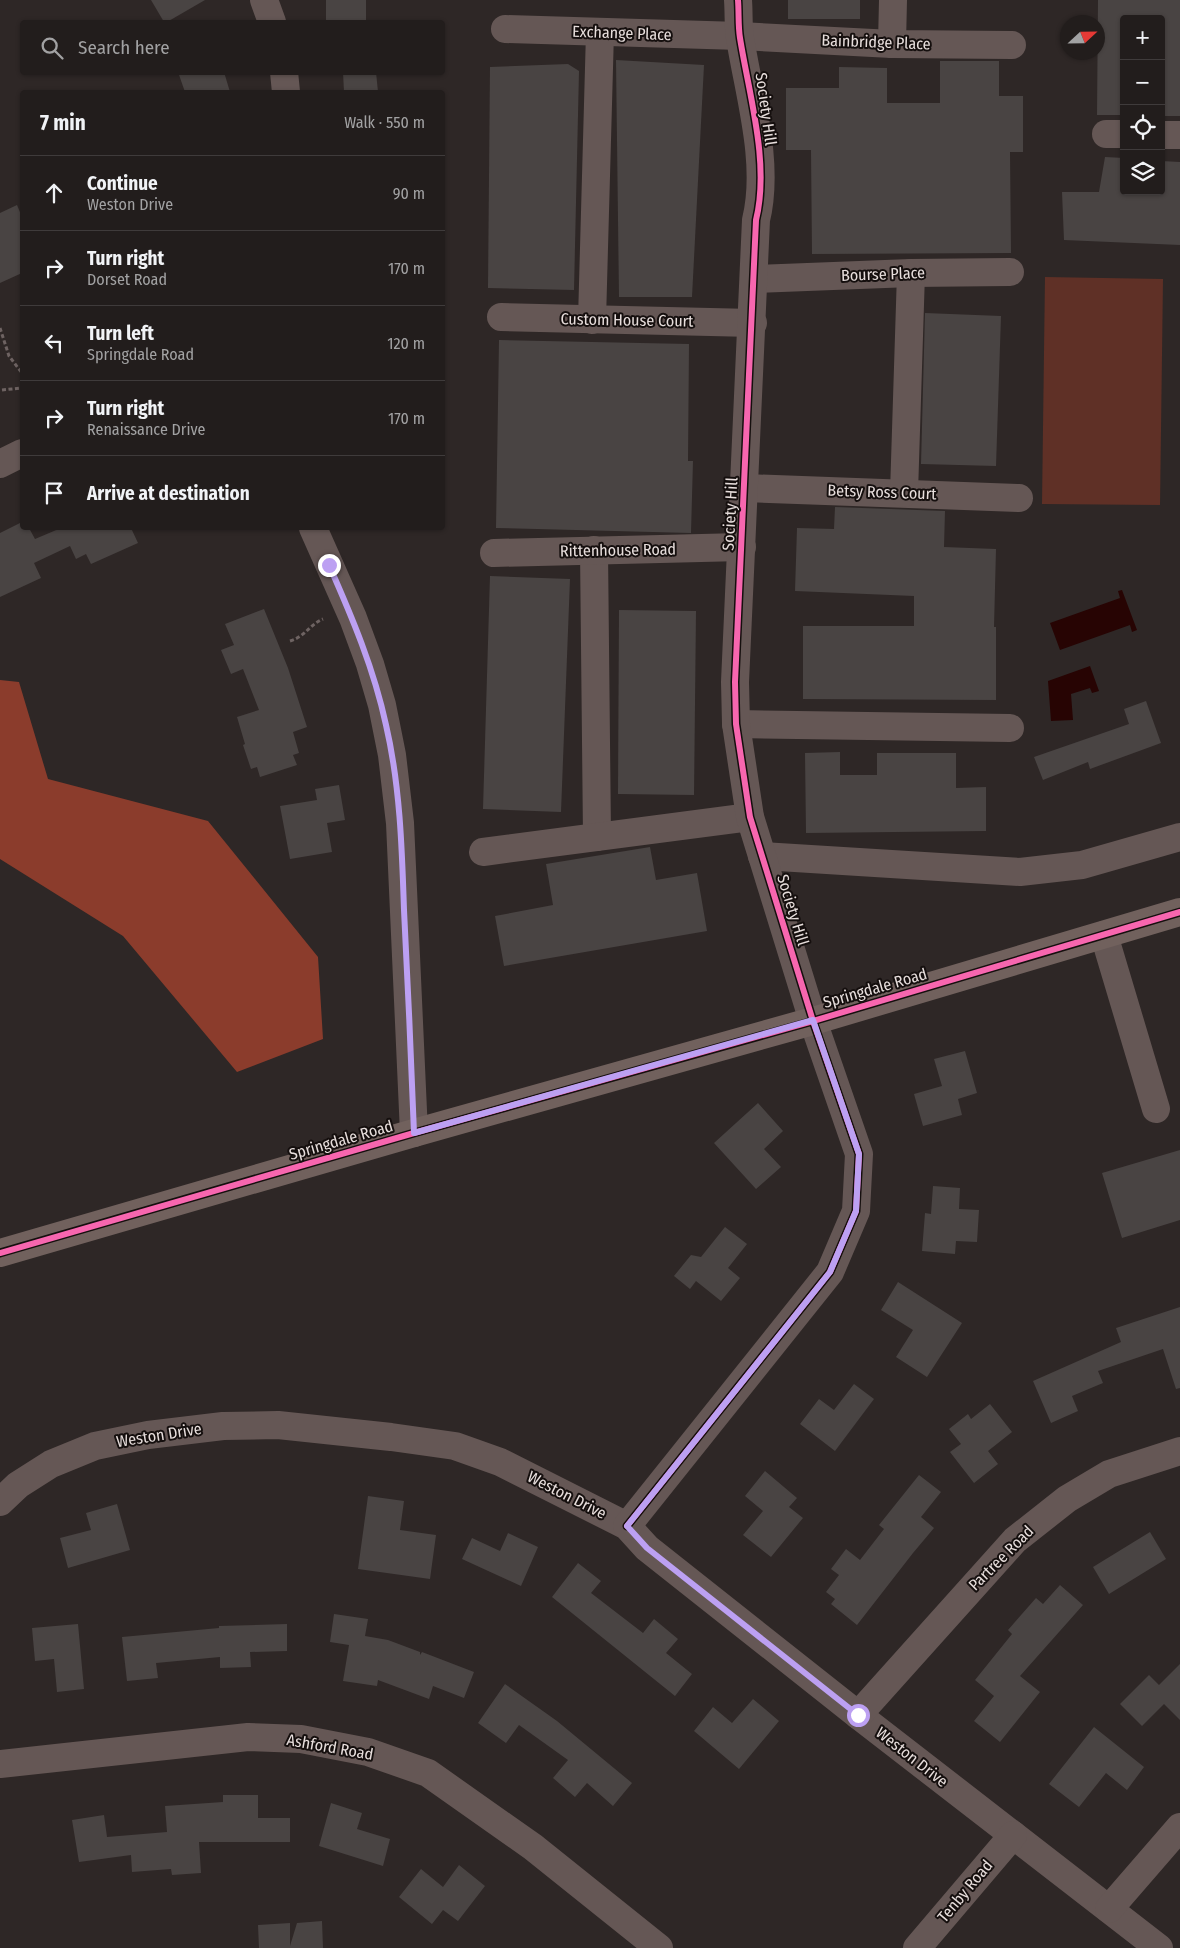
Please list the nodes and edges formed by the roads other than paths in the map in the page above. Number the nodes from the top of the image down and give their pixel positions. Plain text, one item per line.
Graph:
1 (264, 0) edge
2 (738, 0) edge
3 (893, 0) edge
4 (271, 20) edge
5 (505, 29) dead end
6 (600, 32) junction
7 (740, 36) junction
8 (892, 44) junction
9 (1012, 45) dead end
10 (284, 75) edge
11 (286, 90) edge
12 (1165, 135) edge
13 (1180, 135) edge
14 (1010, 272) dead end
15 (911, 273) junction
16 (755, 279) junction
17 (501, 317) dead end
18 (592, 320) junction
19 (753, 323) junction
20 (745, 488) junction
21 (904, 493) junction
22 (1019, 498) dead end
23 (314, 530) edge
24 (742, 547) junction
25 (594, 550) junction
26 (494, 553) dead end
27 (736, 724) junction
28 (1010, 728) dead end
29 (750, 816) junction
30 (597, 837) junction
31 (1180, 837) edge
32 (483, 852) dead end
33 (762, 856) junction
34 (1180, 912) edge
35 (1104, 935) junction
36 (813, 1020) junction
37 (1156, 1109) dead end
38 (414, 1133) junction
39 (0, 1253) edge
40 (1180, 1451) edge
41 (0, 1502) edge
42 (627, 1526) junction
43 (858, 1715) junction
44 (0, 1764) edge
45 (1180, 1828) edge
46 (1013, 1835) junction
47 (1110, 1909) junction
48 (659, 1948) edge
49 (917, 1948) edge
50 (1159, 1948) edge

1 - 4 street
2 - 7 street, Society Hill
3 - 8 street
5 - 6 street, Exchange Place
6 - 7 street, Exchange Place
6 - 18 street
7 - 8 street, Bainbridge Place
7 - 16 street, Society Hill
8 - 9 street, Bainbridge Place
10 - 11 street
12 - 13 street
14 - 15 street, Bourse Place
15 - 16 street, Bourse Place
15 - 21 street
16 - 19 street, Society Hill
17 - 18 street, Custom House Court
18 - 19 street, Custom House Court
19 - 20 street, Society Hill
20 - 21 street, Betsy Ross Court
20 - 24 street, Society Hill
21 - 22 street, Betsy Ross Court
23 - 38 street
24 - 25 street, Rittenhouse Road
24 - 27 street, Society Hill
25 - 26 street, Rittenhouse Road
25 - 30 street
27 - 28 street
27 - 29 street, Society Hill
29 - 30 street
29 - 33 street, Society Hill
30 - 32 street
31 - 33 street, Society Hill
33 - 36 street, Society Hill
34 - 35 main road, Springdale Road
35 - 36 main road, Springdale Road
35 - 37 street
36 - 38 main road, Springdale Road
36 - 42 street, Society Hill
38 - 39 main road, Springdale Road
40 - 43 street, Partree Road
41 - 42 street, Weston Drive
42 - 43 street, Weston Drive
43 - 46 street, Weston Drive
44 - 48 street, Ashford Road
45 - 47 street
46 - 47 street, Weston Drive
46 - 49 street, Tenby Road
47 - 50 street, Weston Drive

